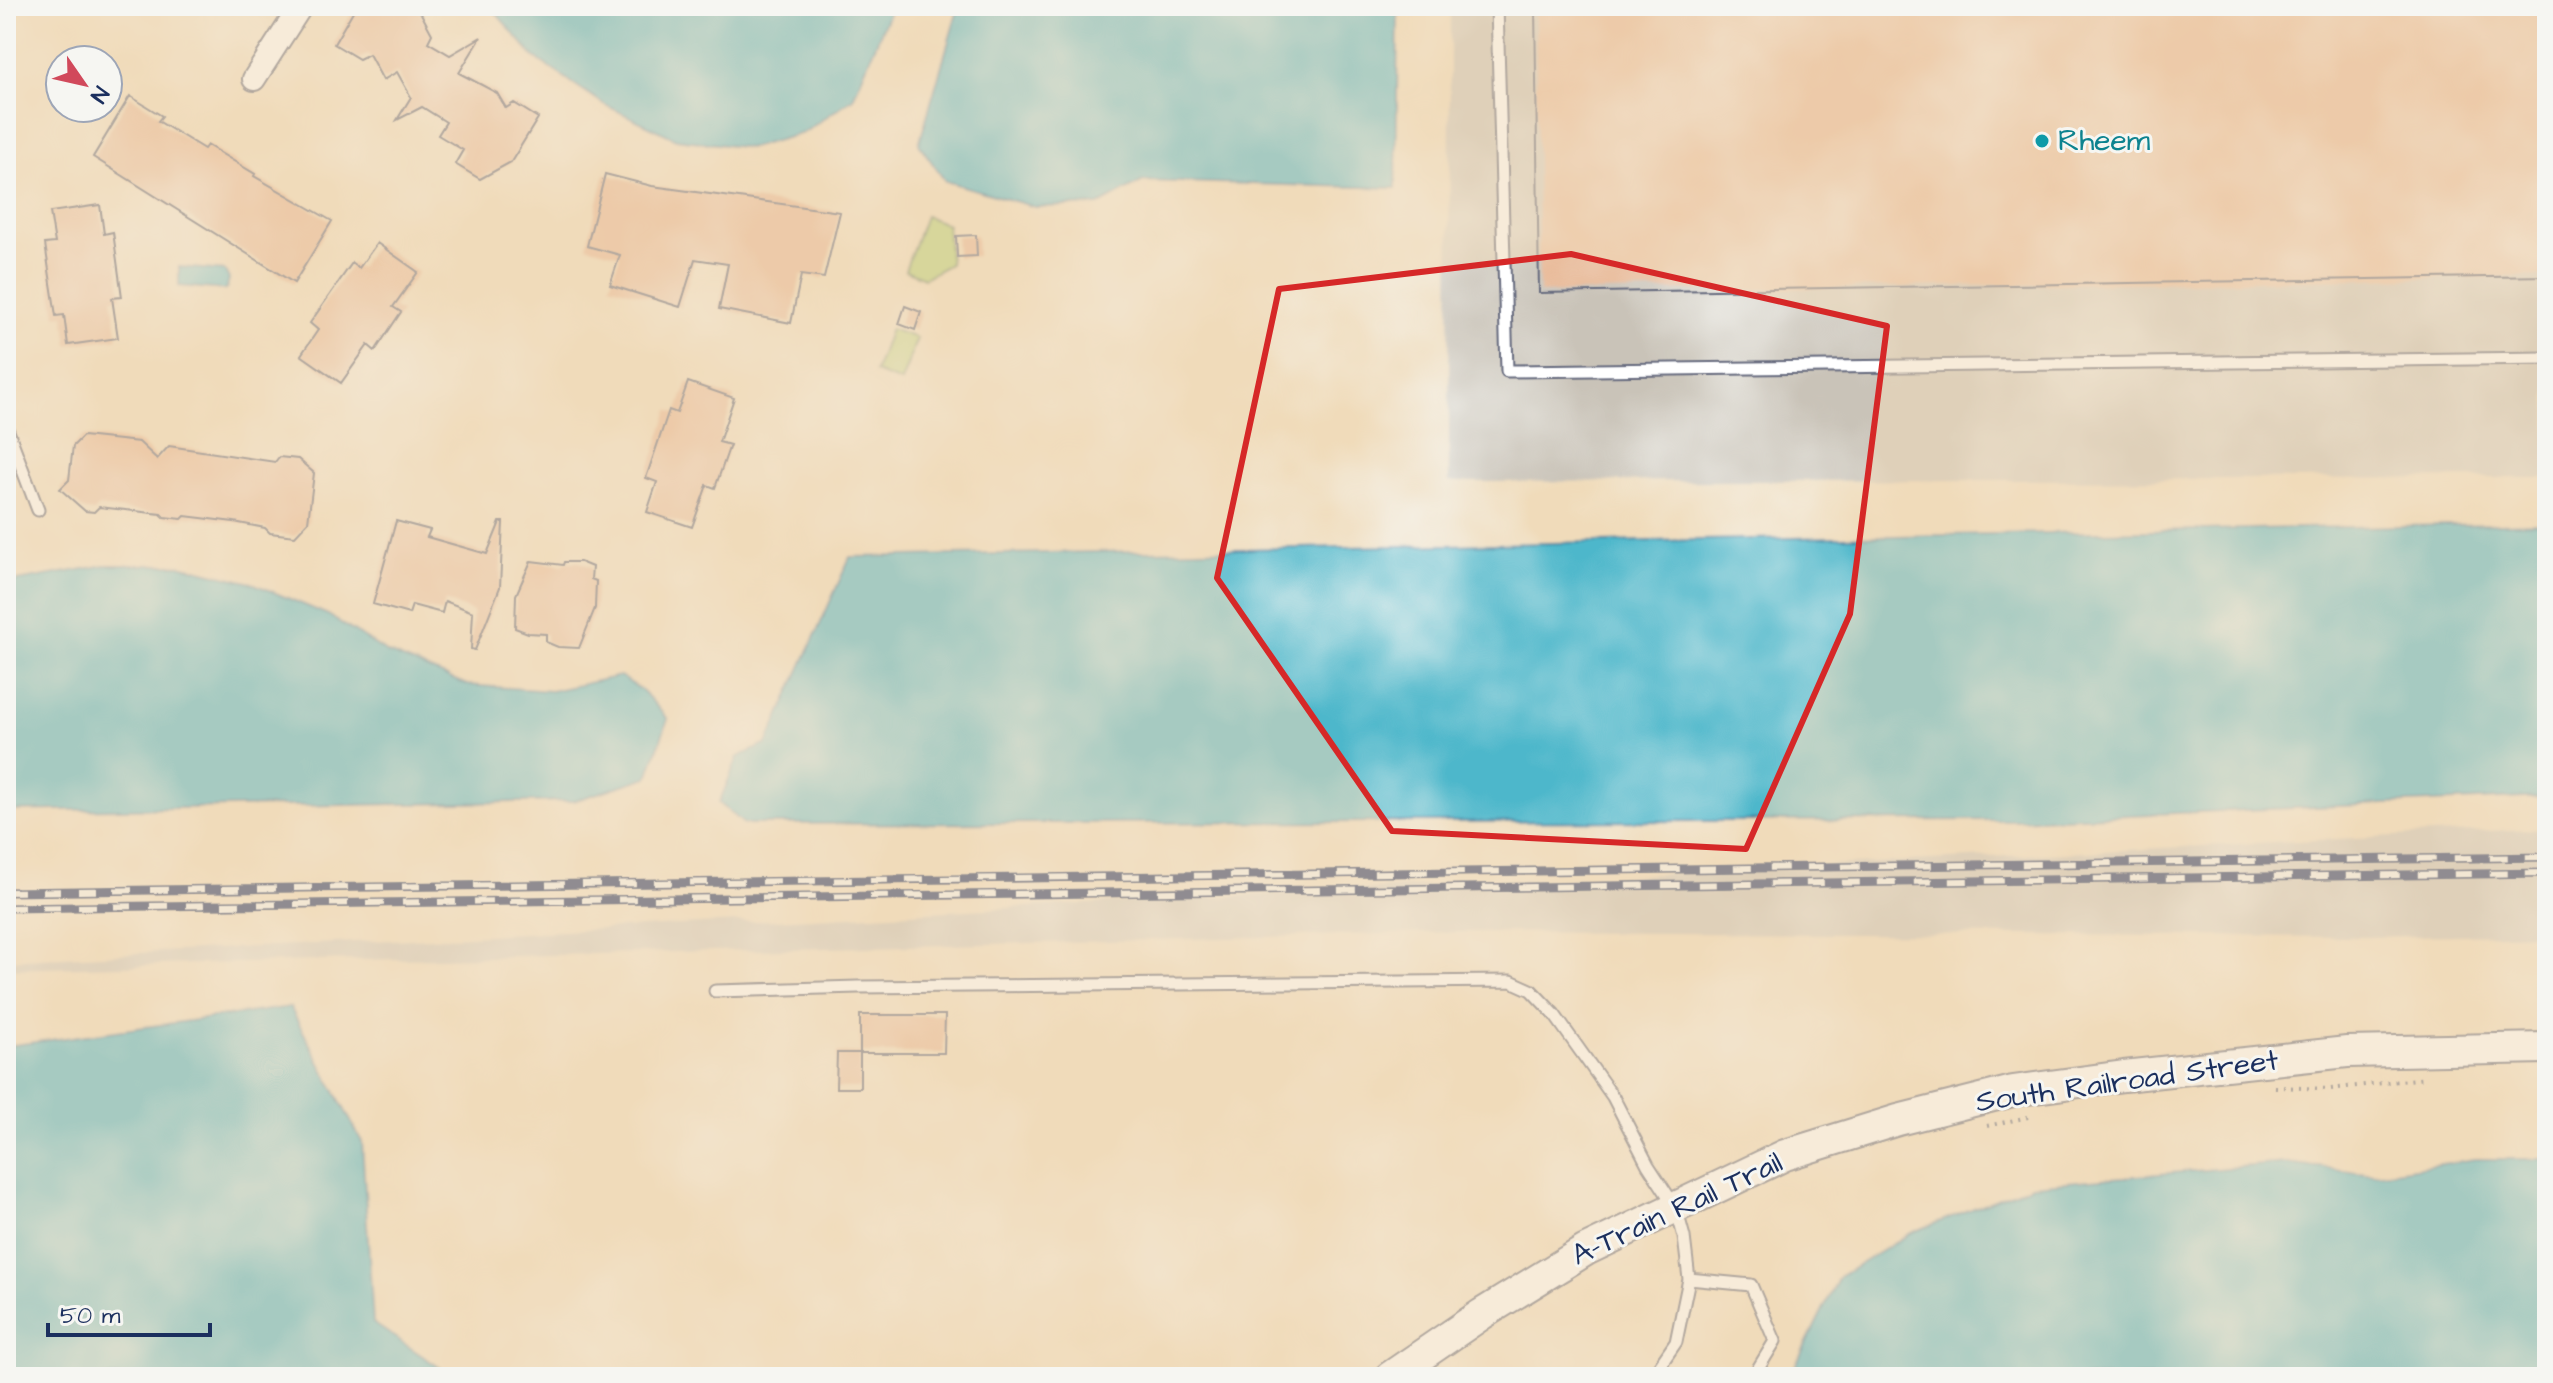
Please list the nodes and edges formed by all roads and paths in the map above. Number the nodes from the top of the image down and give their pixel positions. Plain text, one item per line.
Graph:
1 (301, 6) edge
2 (1497, 6) edge
3 (254, 79) dead end
4 (2547, 358) edge
5 (6, 426) edge
6 (38, 510) dead end
7 (715, 991) dead end
8 (2547, 1048) edge
9 (2434, 1077) dead end
10 (2273, 1087) dead end
11 (2035, 1116) dead end
12 (1975, 1129) dead end
13 (1676, 1208) junction
14 (1689, 1279) junction
15 (1390, 1377) edge
16 (1652, 1377) edge
17 (1753, 1377) edge

1 - 3 street
2 - 4 lane
5 - 6 lane
7 - 13 lane
8 - 13 street, South Railroad Street
9 - 10 path
11 - 12 path
13 - 14 lane
13 - 15 street, South Railroad Street
14 - 16 lane
14 - 17 lane

